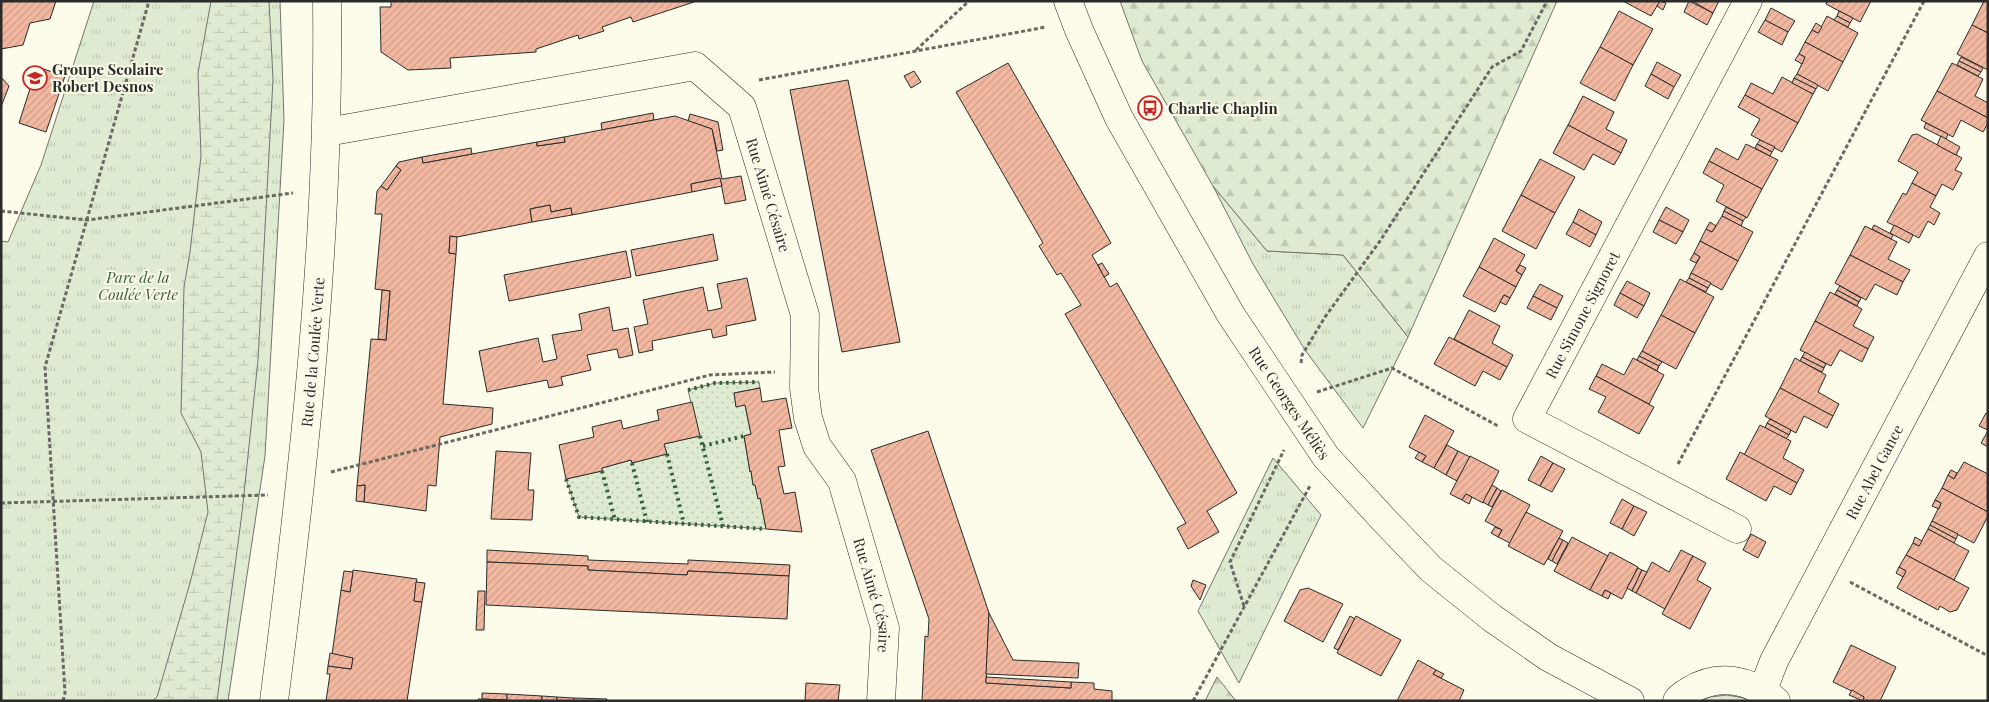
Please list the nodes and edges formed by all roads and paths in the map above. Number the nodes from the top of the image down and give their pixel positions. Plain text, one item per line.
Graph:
1 (149, 1) edge
2 (327, 1) edge
3 (969, 1) edge
4 (1547, 1) edge
5 (1748, 1) edge
6 (1924, 1) edge
7 (1072, 11) edge
8 (915, 51) junction
9 (720, 88) junction
10 (327, 132) junction
11 (277, 196) dead end
12 (1, 210) edge
13 (87, 220) junction
14 (1988, 256) edge
15 (804, 371) junction
16 (1294, 409) junction
17 (1527, 419) junction
18 (1326, 456) junction
19 (301, 480) junction
20 (1663, 491) junction
21 (256, 495) dead end
22 (53, 502) junction
23 (1, 503) edge
24 (1737, 529) dead end
25 (1824, 568) junction
26 (1244, 606) junction
27 (1988, 656) edge
28 (1770, 695) edge
29 (63, 701) edge
30 (274, 701) edge
31 (881, 701) edge
32 (1193, 701) edge
33 (1630, 701) edge
34 (1677, 701) edge

1 - 13 path
2 - 10 street, Rue de la Coulée Verte
3 - 8 path
4 - 16 path
5 - 17 street, Rue Simone Signoret
6 - 20 path
7 - 8 path
7 - 16 street, Rue Georges Méliès
8 - 9 path
9 - 10 street, Rue Aimé Césaire
9 - 15 street, Rue Aimé Césaire
10 - 19 street, Rue de la Coulée Verte
11 - 13 path
12 - 13 path
13 - 22 path
14 - 25 street, Rue Abel Gance
15 - 19 path
15 - 31 street, Rue Aimé Césaire
16 - 17 path
16 - 18 street, Rue Georges Méliès
16 - 26 path
17 - 20 street
18 - 26 path
18 - 33 street, Rue Georges Méliès
19 - 30 street, Rue de la Coulée Verte
20 - 24 street
21 - 22 path
22 - 23 path
22 - 29 path
25 - 27 path
25 - 28 street, Rue Abel Gance
26 - 32 path
28 - 34 street

